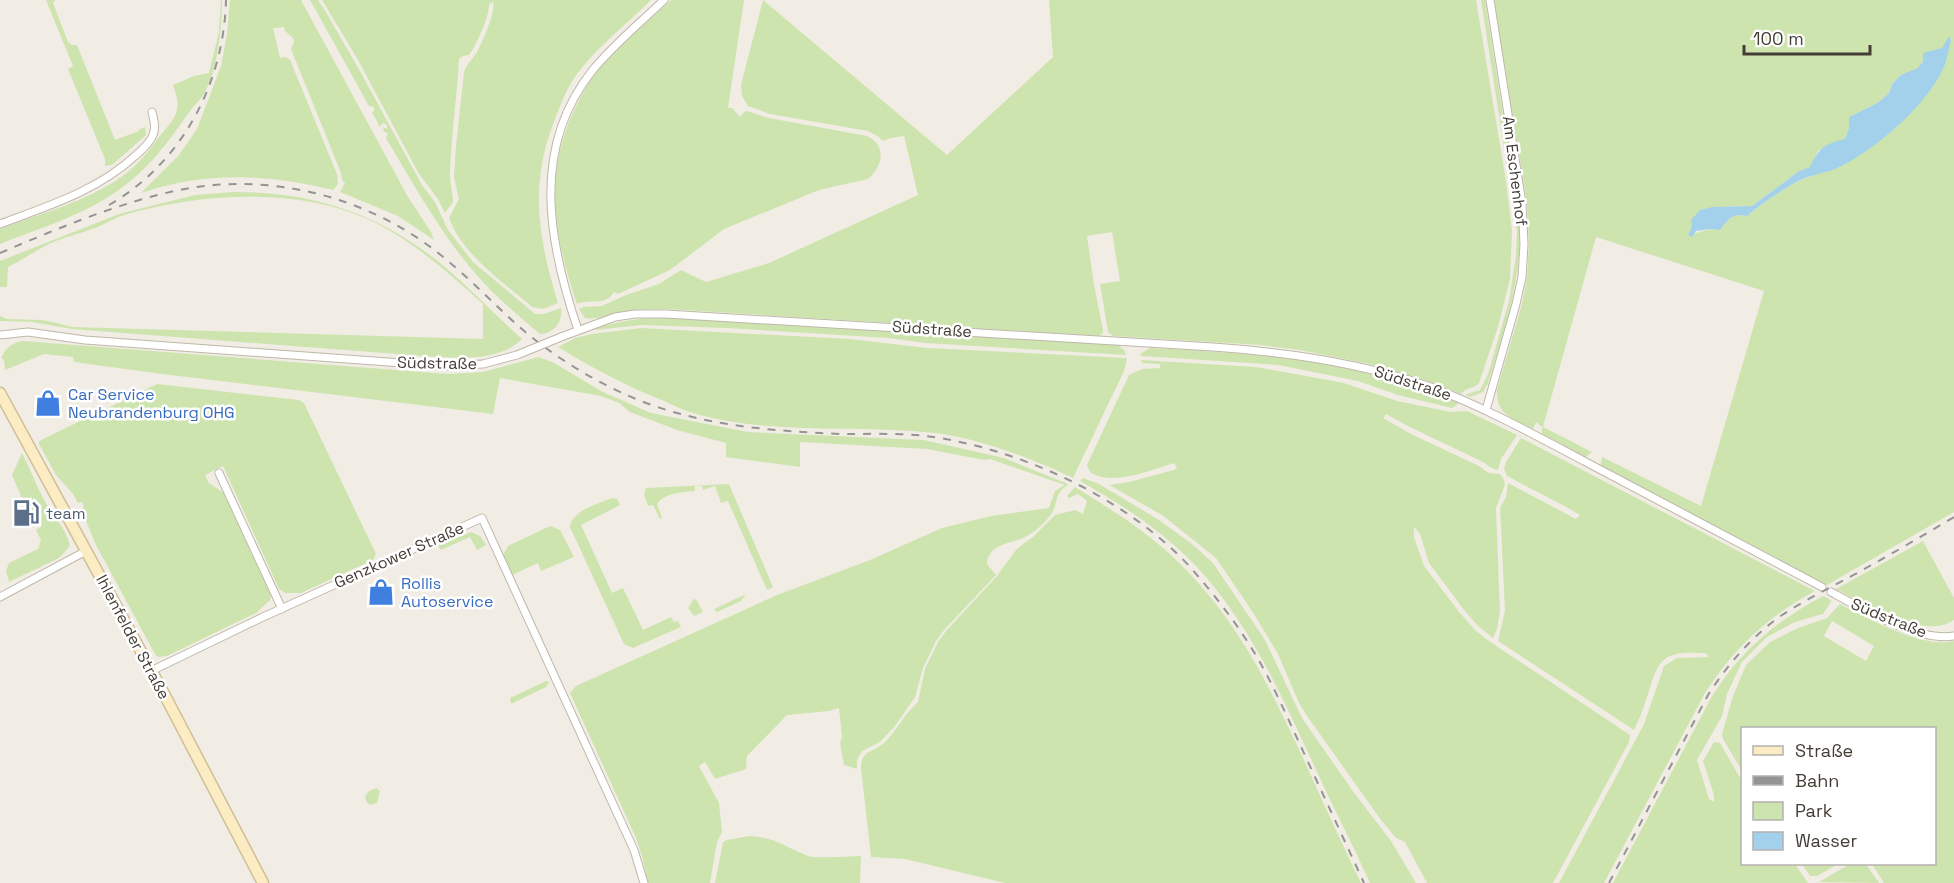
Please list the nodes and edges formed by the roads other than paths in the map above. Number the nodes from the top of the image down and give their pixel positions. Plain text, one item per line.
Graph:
1 (664, 0) edge
2 (1490, 0) edge
3 (152, 112) dead end
4 (0, 225) edge
5 (578, 330) junction
6 (0, 335) edge
7 (0, 393) edge
8 (1486, 410) junction
9 (219, 473) dead end
10 (86, 551) junction
11 (1822, 587) dead end
12 (1830, 592) dead end
13 (0, 597) edge
14 (282, 609) junction
15 (1953, 634) edge
16 (151, 671) junction
17 (263, 883) edge
18 (644, 883) edge

1 - 5 street
2 - 8 street, Am Eschenhof
3 - 4 street
5 - 6 street, Südstraße, bridge
5 - 8 street, Südstraße
7 - 10 main road, Ihlenfelder Straße
8 - 11 street, Südstraße
9 - 14 street
10 - 13 street
10 - 16 main road, Ihlenfelder Straße
12 - 15 street, Südstraße
14 - 16 street, Genzkower Straße
14 - 18 street, Genzkower Straße
16 - 17 main road, Ihlenfelder Straße

